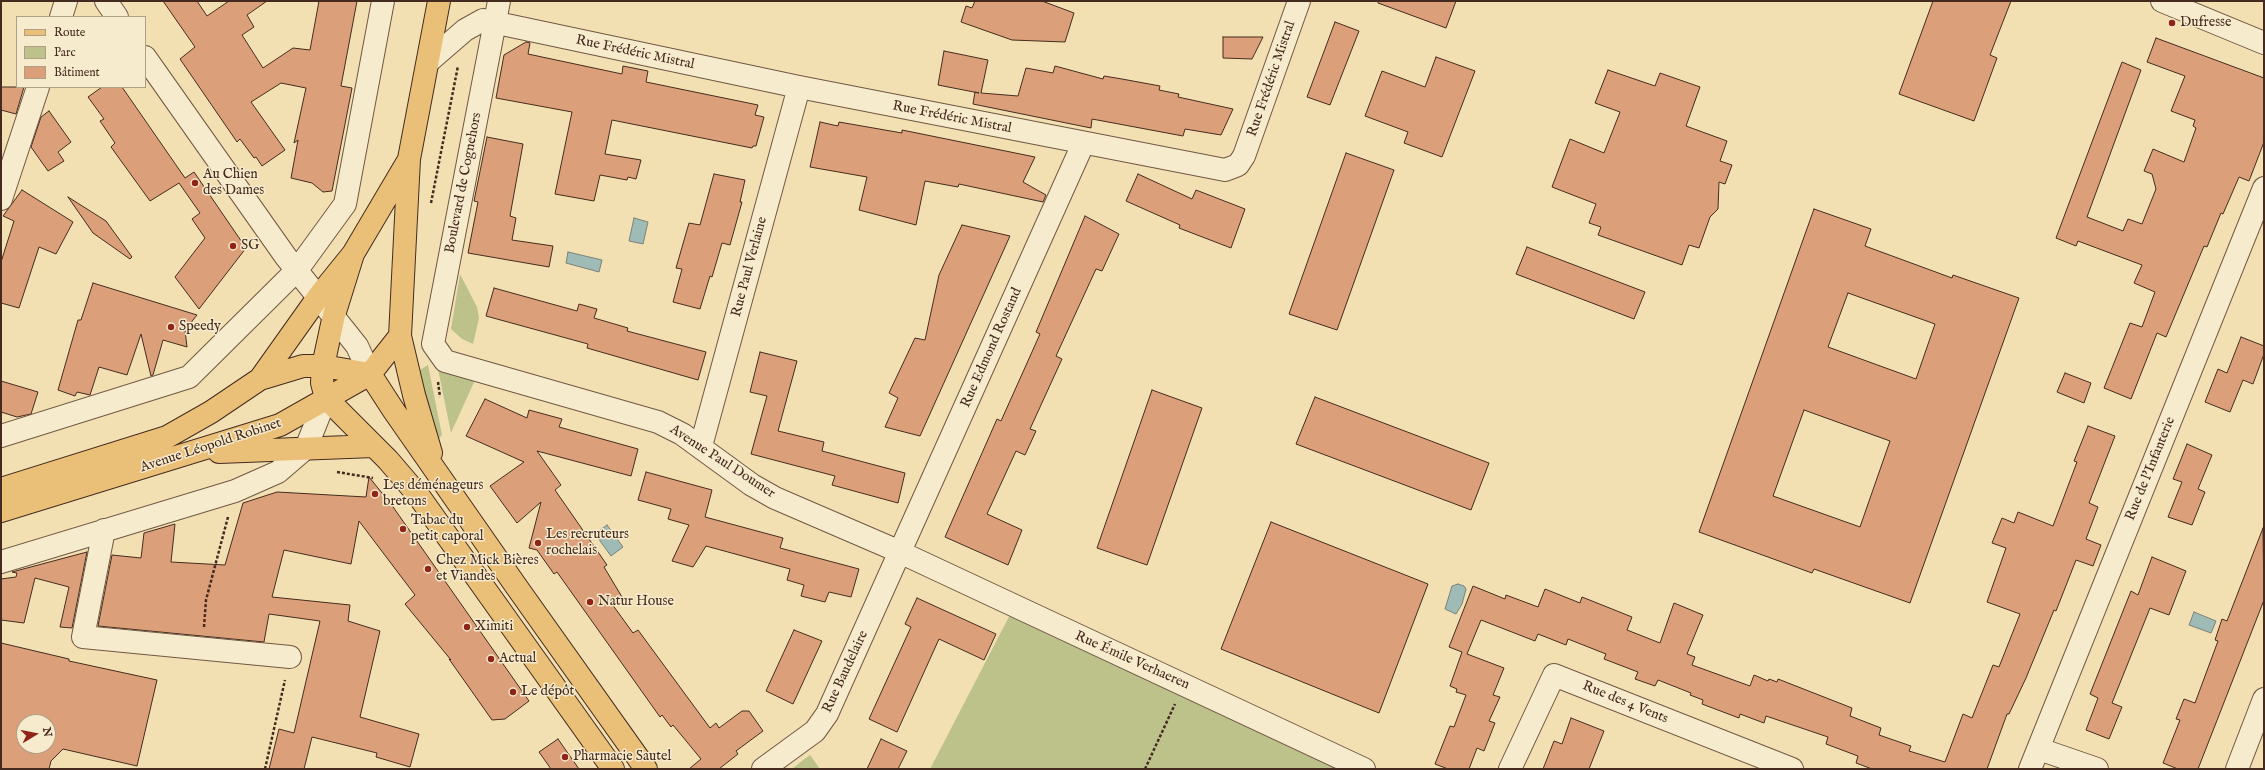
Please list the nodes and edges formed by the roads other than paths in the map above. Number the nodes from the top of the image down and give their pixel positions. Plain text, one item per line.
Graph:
1 (66, 1) edge
2 (106, 1) edge
3 (383, 1) edge
4 (439, 1) edge
5 (499, 1) edge
6 (1299, 1) edge
7 (2162, 1) edge
8 (61, 16) edge
9 (116, 16) edge
10 (495, 24) junction
11 (2264, 44) edge
12 (146, 58) edge
13 (428, 62) junction
14 (799, 87) junction
15 (38, 88) edge
16 (1083, 144) junction
17 (410, 159) junction
18 (2264, 188) edge
19 (1, 199) edge
20 (354, 254) junction
21 (297, 270) junction
22 (319, 296) junction
23 (334, 315) junction
24 (400, 336) junction
25 (439, 352) joint
26 (323, 366) junction
27 (370, 374) junction
28 (260, 379) junction
29 (326, 398) junction
30 (1, 436) edge
31 (374, 446) junction
32 (701, 446) junction
33 (306, 448) junction
34 (192, 453) junction
35 (436, 472) junction
36 (1, 489) edge
37 (1, 511) edge
38 (104, 530) junction
39 (901, 553) junction
40 (1, 562) edge
41 (290, 657) road end
42 (2264, 698) edge
43 (2039, 749) junction
44 (613, 769) edge
45 (646, 769) edge
46 (763, 769) edge
47 (1364, 769) edge
48 (1510, 769) edge
49 (1792, 769) edge
50 (2030, 769) edge
51 (2097, 769) edge
52 (2237, 769) edge

1 - 8 street
2 - 9 street
3 - 21 street
4 - 13 main road
5 - 10 street, Boulevard de Cognehors
6 - 16 street, Rue Frédéric Mistral
7 - 11 street
10 - 13 street, Rue Frédéric Mistral
10 - 14 street, Rue Frédéric Mistral
10 - 25 street, Boulevard de Cognehors
12 - 21 street
13 - 17 main road
14 - 16 street, Rue Frédéric Mistral
14 - 32 street, Rue Paul Verlaine
15 - 19 street
16 - 39 street, Rue Edmond Rostand
17 - 20 main road
17 - 24 main road
18 - 43 street, Rue de l'Infanterie
20 - 22 main road
20 - 23 main road
21 - 22 street
21 - 30 street
22 - 23 street
22 - 28 main road
23 - 26 main road
23 - 27 street
24 - 27 main road
24 - 35 main road
25 - 32 street, Avenue Paul Doumer
26 - 27 main road
26 - 28 main road
26 - 29 main road
27 - 29 main road
27 - 35 main road
28 - 36 main road, Avenue Léopold Robinet
29 - 31 main road
29 - 33 street
29 - 34 main road, Avenue Léopold Robinet
31 - 33 main road
31 - 44 main road
32 - 39 street, Avenue Paul Doumer
33 - 34 main road
33 - 38 street
34 - 37 main road, Avenue Léopold Robinet
35 - 45 main road
38 - 40 street
38 - 41 street
39 - 46 street, Rue Baudelaire
39 - 47 street, Rue Émile Verhaeren
42 - 52 street
43 - 50 street, Rue de l'Infanterie
43 - 51 street
48 - 49 street, Rue des 4 Vents

